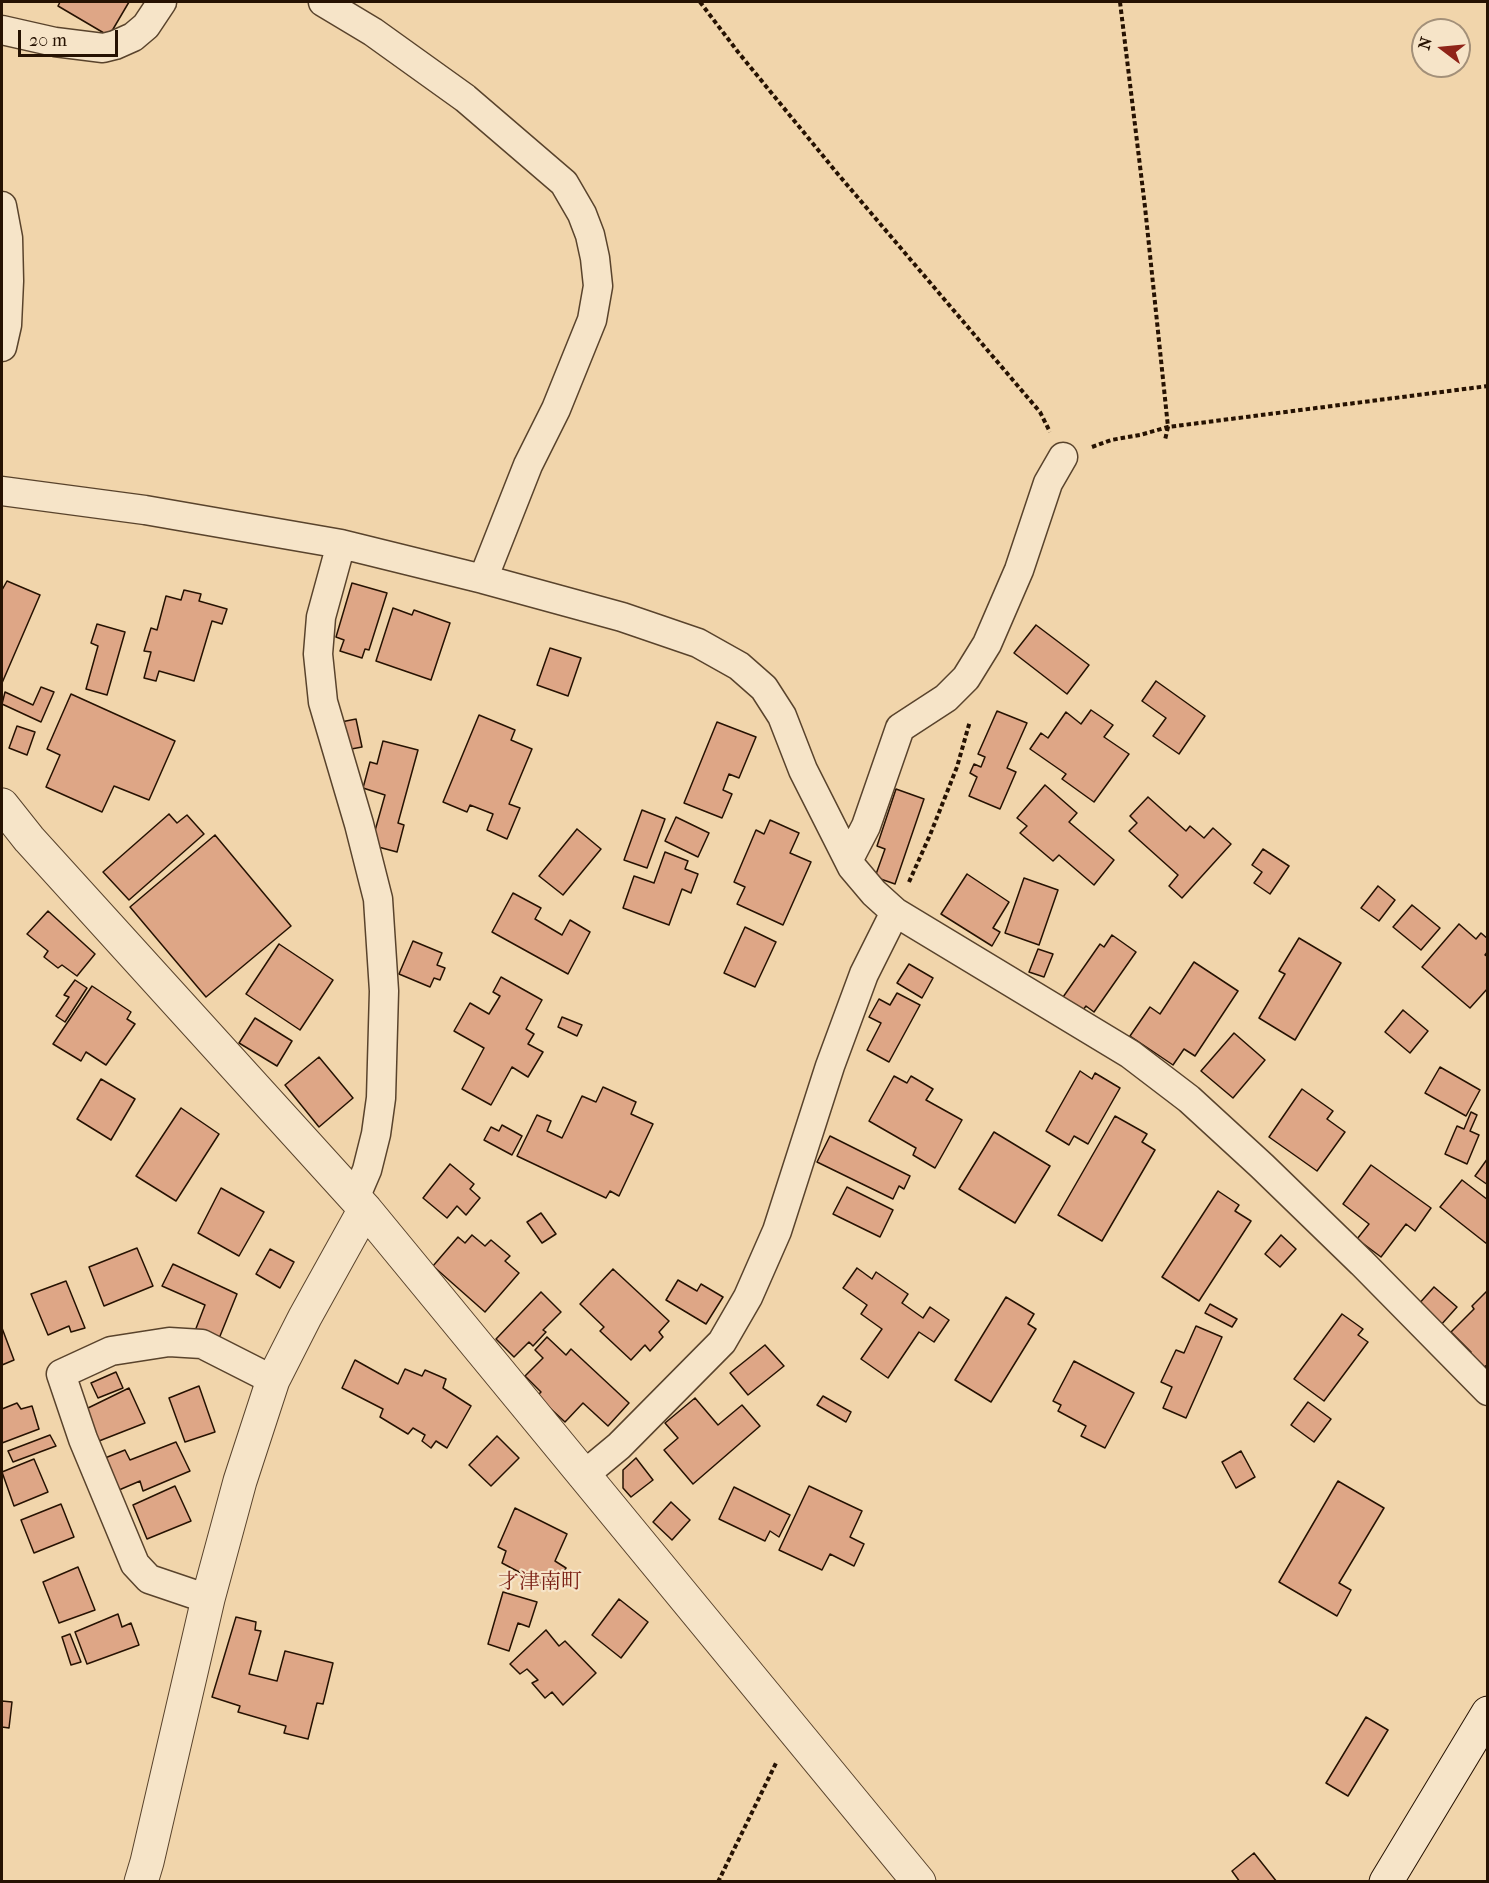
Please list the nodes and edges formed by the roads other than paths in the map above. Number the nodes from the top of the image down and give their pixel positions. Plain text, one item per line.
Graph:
1 (162, 2) edge
2 (323, 2) edge
3 (2, 30) edge
4 (2, 207) edge
5 (2, 346) edge
6 (1063, 457) road end
7 (2, 491) edge
8 (341, 544) junction
9 (483, 579) junction
10 (2, 805) edge
11 (849, 858) junction
12 (895, 912) junction
13 (360, 1204) junction
14 (273, 1380) junction
15 (1488, 1391) edge
16 (584, 1475) junction
17 (208, 1599) junction
18 (1488, 1713) edge
19 (141, 1881) edge
20 (919, 1881) edge
21 (1386, 1881) edge

1 - 3 street
2 - 9 street
4 - 5 street
6 - 11 street
7 - 8 street
8 - 9 street
8 - 13 street
9 - 11 street
10 - 13 street
11 - 12 street
12 - 15 street
12 - 16 street
13 - 14 street
13 - 16 street
14 - 17 street
14 - 17 street
16 - 20 street
17 - 19 street
18 - 21 street

